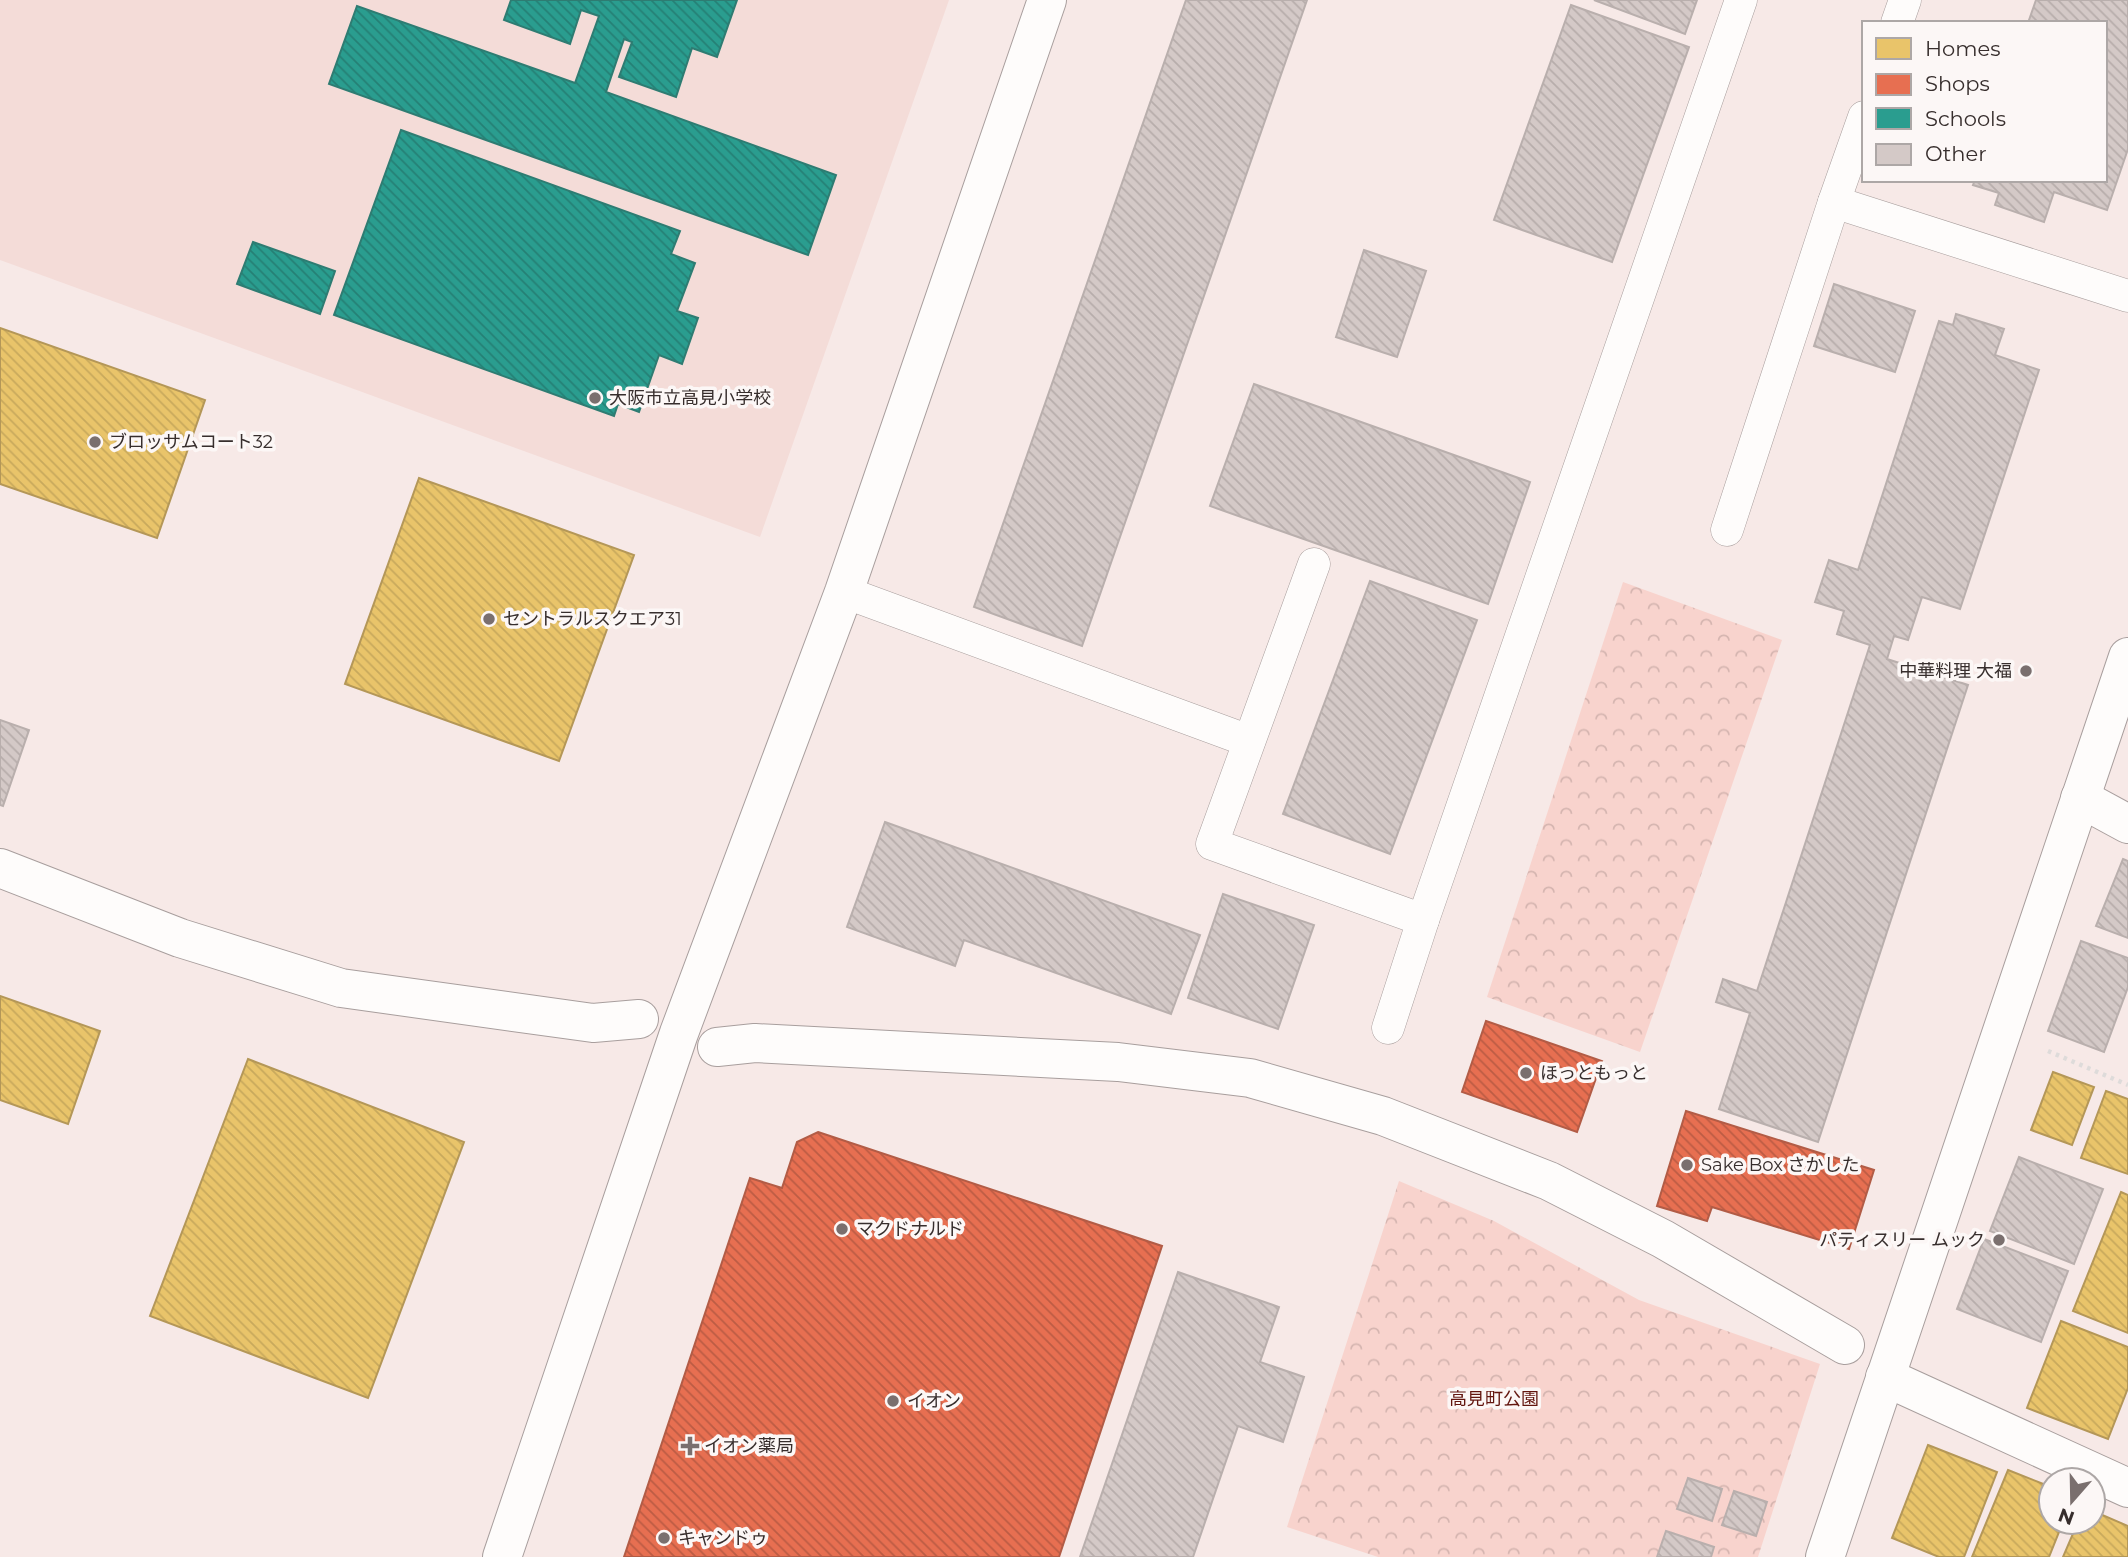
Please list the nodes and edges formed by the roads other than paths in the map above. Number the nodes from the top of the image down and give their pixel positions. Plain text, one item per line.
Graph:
1 (1047, 0) edge
2 (1741, 0) edge
3 (1905, 0) edge
4 (1898, 21) edge
5 (1862, 122) edge
6 (1833, 202) junction
7 (2128, 296) edge
8 (1727, 530) dead end
9 (1314, 564) dead end
10 (844, 592) junction
11 (2128, 657) edge
12 (1249, 741) junction
13 (2080, 798) junction
14 (2128, 824) edge
15 (0, 868) edge
16 (1423, 920) junction
17 (639, 1019) dead end
18 (1388, 1028) dead end
19 (717, 1047) dead end
20 (1845, 1345) dead end
21 (1885, 1377) junction
22 (2128, 1488) edge
23 (502, 1557) edge
24 (1825, 1557) edge

1 - 10 street
2 - 16 lane
3 - 4 lane
5 - 6 lane
6 - 7 lane
6 - 8 lane
9 - 12 lane
10 - 12 lane
10 - 23 street
11 - 13 street
12 - 16 lane
13 - 14 street
13 - 21 street
15 - 17 street
16 - 18 lane
19 - 20 street
21 - 22 street
21 - 24 street

